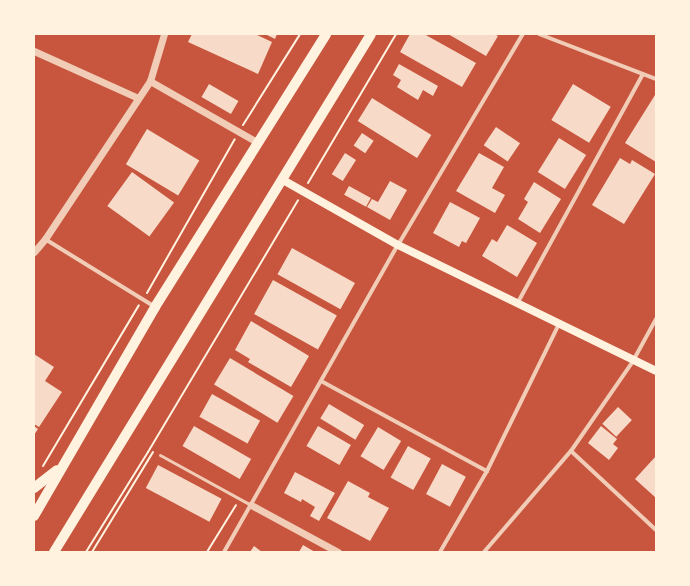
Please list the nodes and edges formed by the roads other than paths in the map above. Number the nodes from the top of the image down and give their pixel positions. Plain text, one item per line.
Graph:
1 (164, 34) edge
2 (326, 34) edge
3 (371, 34) edge
4 (524, 34) edge
5 (539, 34) edge
6 (34, 50) edge
7 (643, 74) junction
8 (656, 79) edge
9 (150, 81) junction
10 (138, 98) junction
11 (257, 142) junction
12 (283, 180) junction
13 (45, 239) junction
14 (398, 245) junction
15 (34, 252) edge
16 (517, 304) junction
17 (155, 307) junction
18 (656, 319) edge
19 (559, 324) junction
20 (633, 361) junction
21 (656, 371) edge
22 (320, 381) junction
23 (571, 451) junction
24 (160, 455) dead end
25 (66, 462) junction
26 (487, 471) junction
27 (34, 488) edge
28 (251, 505) junction
29 (34, 516) edge
30 (656, 530) edge
31 (54, 552) edge
32 (224, 552) edge
33 (338, 552) edge
34 (440, 552) edge
35 (484, 552) edge

1 - 9 street
2 - 11 main road
3 - 12 main road
4 - 14 street
5 - 7 street
6 - 10 street
7 - 8 street
7 - 16 street
9 - 10 street
9 - 11 street
10 - 13 street
11 - 17 main road
12 - 14 main road
12 - 31 main road
13 - 15 street
13 - 17 street
14 - 16 main road
14 - 22 street
16 - 19 main road
17 - 25 main road
18 - 20 street
19 - 20 main road
19 - 26 street
20 - 21 main road
20 - 23 street
22 - 26 street
22 - 28 street
23 - 30 street
23 - 35 street
24 - 28 lane
25 - 27 main road
25 - 29 main road
26 - 34 street
28 - 32 street
28 - 33 street

